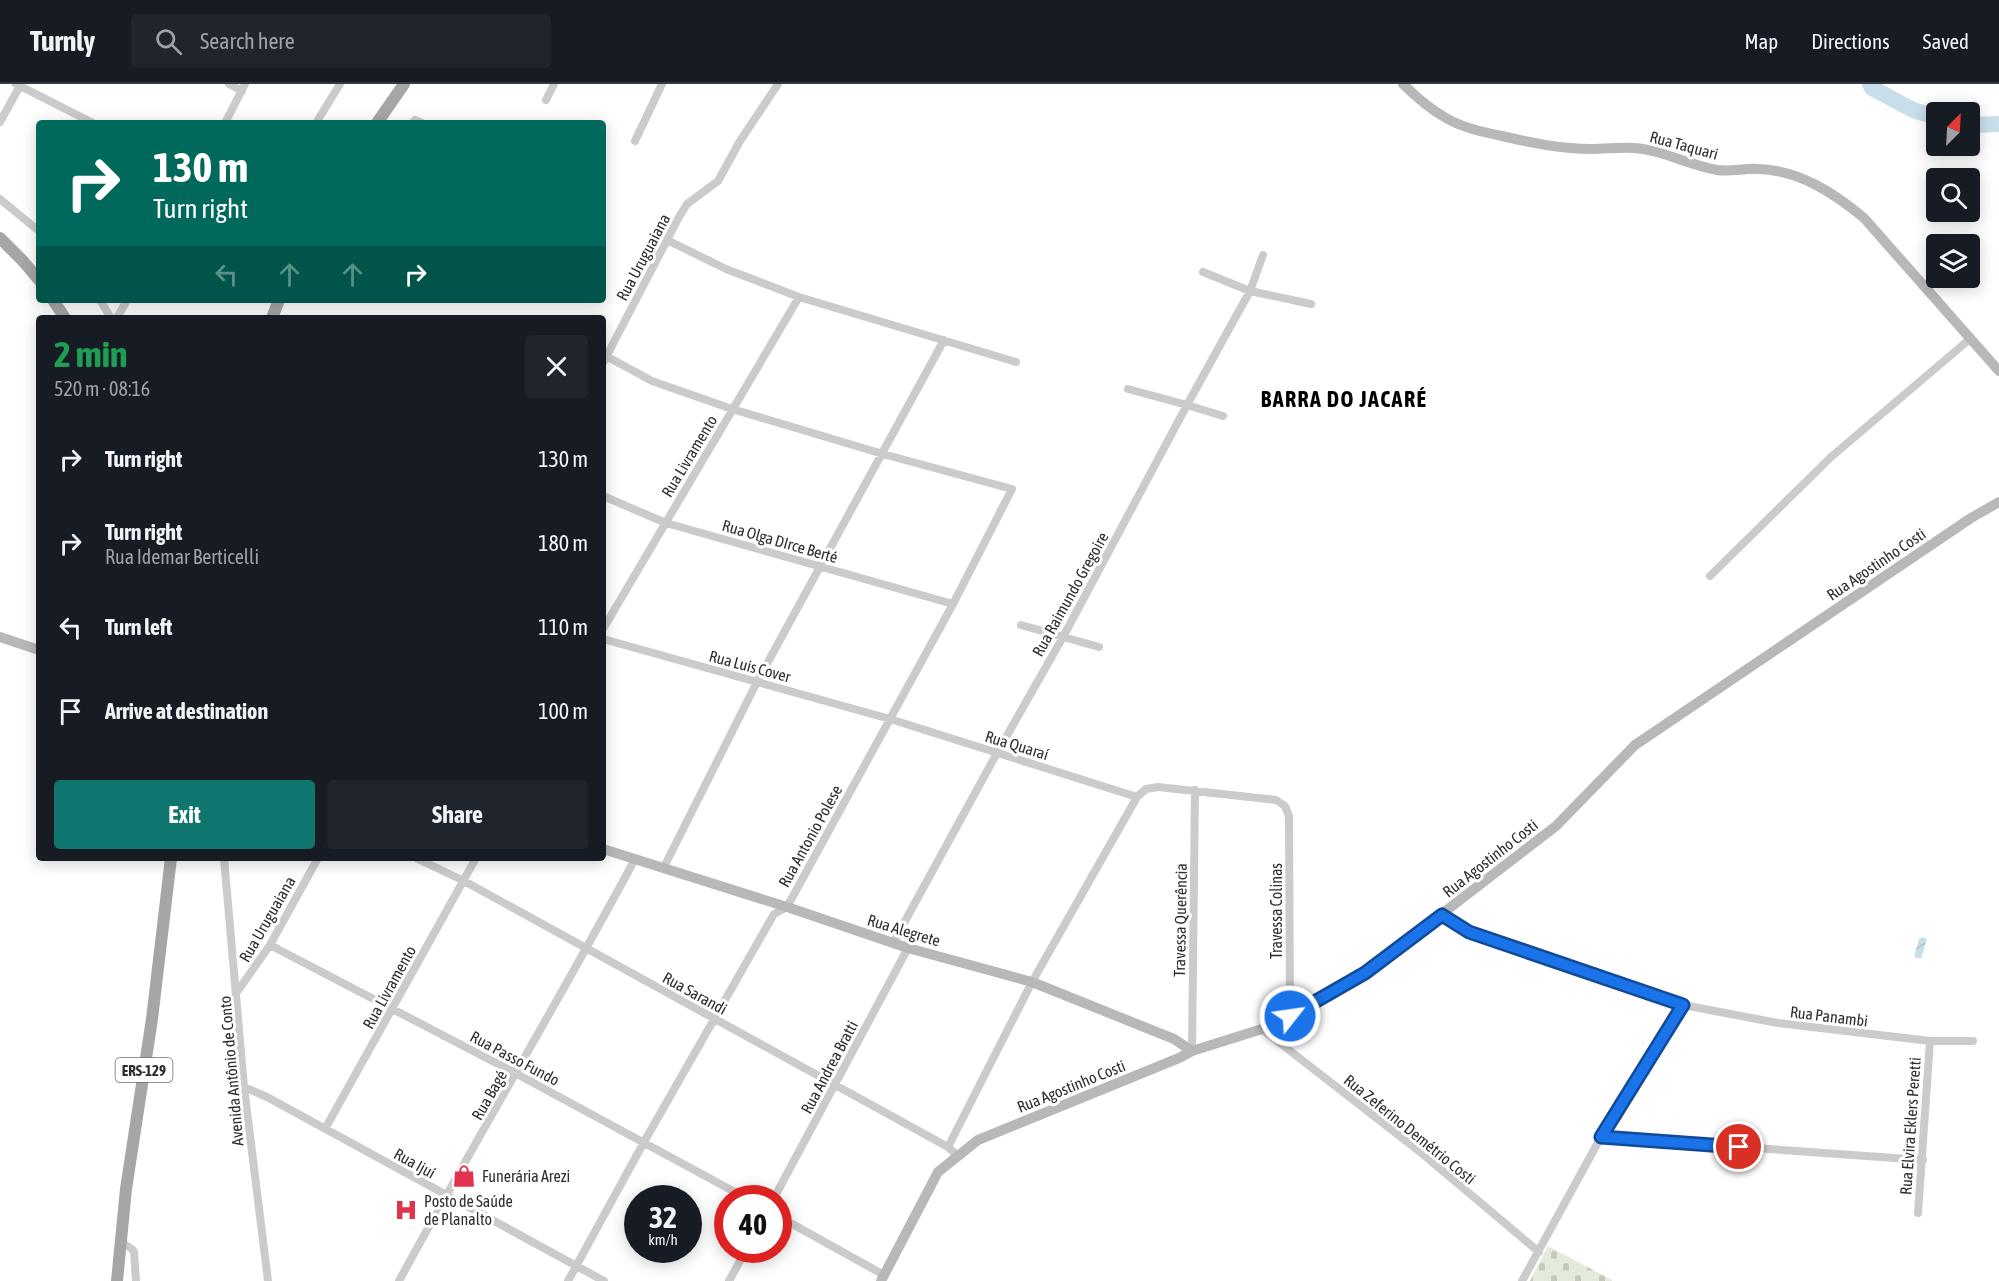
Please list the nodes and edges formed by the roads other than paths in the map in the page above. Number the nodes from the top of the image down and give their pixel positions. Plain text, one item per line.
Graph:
1 (229, 84) edge
2 (340, 84) edge
3 (404, 84) edge
4 (554, 84) edge
5 (662, 84) edge
6 (778, 84) edge
7 (1403, 84) edge
8 (19, 85) edge
9 (243, 87) edge
10 (546, 100) dead end
11 (87, 120) edge
12 (226, 120) edge
13 (318, 120) edge
14 (379, 120) edge
15 (0, 122) edge
16 (635, 141) dead end
17 (0, 199) edge
18 (36, 229) edge
19 (0, 238) edge
20 (667, 240) junction
21 (1263, 255) dead end
22 (1203, 272) dead end
23 (36, 276) edge
24 (1251, 291) junction
25 (799, 297) junction
26 (1311, 304) dead end
27 (1971, 338) junction
28 (944, 340) junction
29 (606, 357) edge
30 (606, 359) edge
31 (1016, 362) dead end
32 (1999, 371) edge
33 (1128, 389) dead end
34 (1187, 405) junction
35 (732, 410) junction
36 (1223, 416) dead end
37 (883, 454) junction
38 (606, 497) edge
39 (1999, 502) edge
40 (666, 523) junction
41 (820, 566) junction
42 (1710, 576) dead end
43 (953, 604) junction
44 (606, 624) edge
45 (1021, 625) dead end
46 (0, 637) edge
47 (1063, 637) junction
48 (606, 640) edge
49 (1099, 648) dead end
50 (36, 649) edge
51 (757, 682) junction
52 (890, 718) junction
53 (997, 753) junction
54 (1195, 790) junction
55 (1137, 797) junction
56 (606, 850) edge
57 (635, 859) junction
58 (171, 861) edge
59 (224, 861) edge
60 (316, 861) edge
61 (422, 861) edge
62 (474, 861) edge
63 (664, 867) junction
64 (464, 881) junction
65 (787, 907) junction
66 (1442, 915) junction
67 (893, 943) junction
68 (270, 945) junction
69 (908, 948) junction
70 (587, 949) junction
71 (1032, 982) junction
72 (237, 992) junction
73 (1683, 1005) junction
74 (393, 1008) junction
75 (1290, 1016) junction
76 (714, 1019) junction
77 (1262, 1029) junction
78 (1930, 1041) junction
79 (1973, 1041) dead end
80 (1192, 1051) junction
81 (517, 1074) junction
82 (834, 1085) junction
83 (244, 1087) junction
84 (325, 1130) junction
85 (1601, 1137) junction
86 (644, 1142) junction
87 (948, 1147) junction
88 (958, 1156) junction
89 (1923, 1160) junction
90 (722, 1185) edge
91 (781, 1185) edge
92 (446, 1195) junction
93 (1918, 1213) dead end
94 (792, 1224) edge
95 (121, 1242) junction
96 (1539, 1252) junction
97 (739, 1263) edge
98 (576, 1266) junction
99 (882, 1278) edge
100 (117, 1281) edge
101 (136, 1281) edge
102 (268, 1281) edge
103 (399, 1281) edge
104 (568, 1281) edge
105 (604, 1281) edge
106 (729, 1281) edge
107 (1522, 1281) edge

1 - 9 street
2 - 13 street
3 - 14 main road
4 - 10 street
5 - 16 street
6 - 20 street, Rua Uruguaiana
7 - 27 street, Rua Taquari
8 - 11 street
8 - 15 street
9 - 12 street
17 - 18 street
19 - 23 main road
20 - 25 street
20 - 29 street, Rua Uruguaiana
21 - 24 street, Rua Raimundo Gregoire
22 - 24 street
24 - 26 street
24 - 34 street, Rua Raimundo Gregoire
25 - 28 street
25 - 35 street, Rua Livramento
27 - 32 street, Rua Taquari
27 - 42 street
28 - 31 street
28 - 37 street
30 - 35 street
33 - 34 street
34 - 36 street
34 - 47 street, Rua Raimundo Gregoire
35 - 37 street
35 - 40 street, Rua Livramento
37 - 41 street
37 - 43 street, Rua Antonio Polese
38 - 40 street, Rua Olga DIrce Berté
39 - 66 street, Rua Agostinho Costi
40 - 41 street, Rua Olga DIrce Berté
40 - 44 street, Rua Livramento
41 - 43 street, Rua Olga DIrce Berté
41 - 51 street
43 - 52 street, Rua Antonio Polese
45 - 47 street
46 - 50 street
47 - 49 street
47 - 53 street, Rua Raimundo Gregoire
48 - 51 street, Rua Luis Cover
51 - 52 street, Rua Luis Cover
51 - 63 street
52 - 53 street, Rua Quaraí
52 - 65 street, Rua Antonio Polese
53 - 55 street, Rua Quaraí
53 - 67 street, Rua Raimundo Gregoire
54 - 55 street
54 - 75 street, Travessa Colinas
54 - 80 street, Travessa Querência
55 - 71 street
56 - 57 street, Rua Alegrete
57 - 63 street, Rua Alegrete
57 - 70 street, Rua Bagé
58 - 95 main road, ERS-129
59 - 72 street, Avenida Antônio de Conto
60 - 68 street, Rua Uruguaiana
61 - 64 street, Rua Sarandi
62 - 64 street, Rua Livramento
63 - 65 street, Rua Alegrete
64 - 70 street, Rua Sarandi
64 - 74 street, Rua Livramento
65 - 67 street, Rua Alegrete
65 - 76 street, Rua Antonio Polese
66 - 73 street, Rua Panambi
66 - 75 street, Rua Agostinho Costi
67 - 69 street, Rua Alegrete
68 - 72 street, Rua Uruguaiana
68 - 74 street, Rua Passo Fundo
69 - 71 street, Rua Alegrete
69 - 82 street, Rua Andrea Bratti
70 - 76 street, Rua Sarandi
70 - 81 street, Rua Bagé
71 - 80 street, Rua Alegrete
71 - 87 street
72 - 83 street, Avenida Antônio de Conto
73 - 78 street, Rua Panambi
73 - 85 street
74 - 81 street, Rua Passo Fundo
74 - 84 street, Rua Livramento
75 - 77 street, Rua Agostinho Costi
76 - 82 street, Rua Sarandi
76 - 86 street, Rua Antonio Polese
77 - 80 street, Rua Agostinho Costi
77 - 96 street, Rua Zeferino Demétrio Costi
78 - 79 street, Rua Panambi
78 - 89 street, Rua Elvira Eklers Peretti
80 - 88 street, Rua Agostinho Costi
81 - 86 street, Rua Passo Fundo
81 - 92 street, Rua Bagé
82 - 87 street, Rua Sarandi
82 - 91 street, Rua Andrea Bratti
83 - 84 street, Rua Ijuí
83 - 102 street, Avenida Antônio de Conto
84 - 92 street, Rua Ijuí
85 - 89 street
85 - 96 street
86 - 90 street, Rua Passo Fundo
86 - 98 street, Rua Antonio Polese
87 - 88 street, Rua Sarandi
88 - 99 street, Rua Agostinho Costi
89 - 93 street, Rua Elvira Eklers Peretti
92 - 98 street, Rua Ijuí
92 - 103 street, Rua Bagé
94 - 99 street
95 - 100 main road, ERS-129
95 - 101 street
96 - 107 street
97 - 106 street
98 - 104 street, Rua Antonio Polese
98 - 105 street, Rua Ijuí

